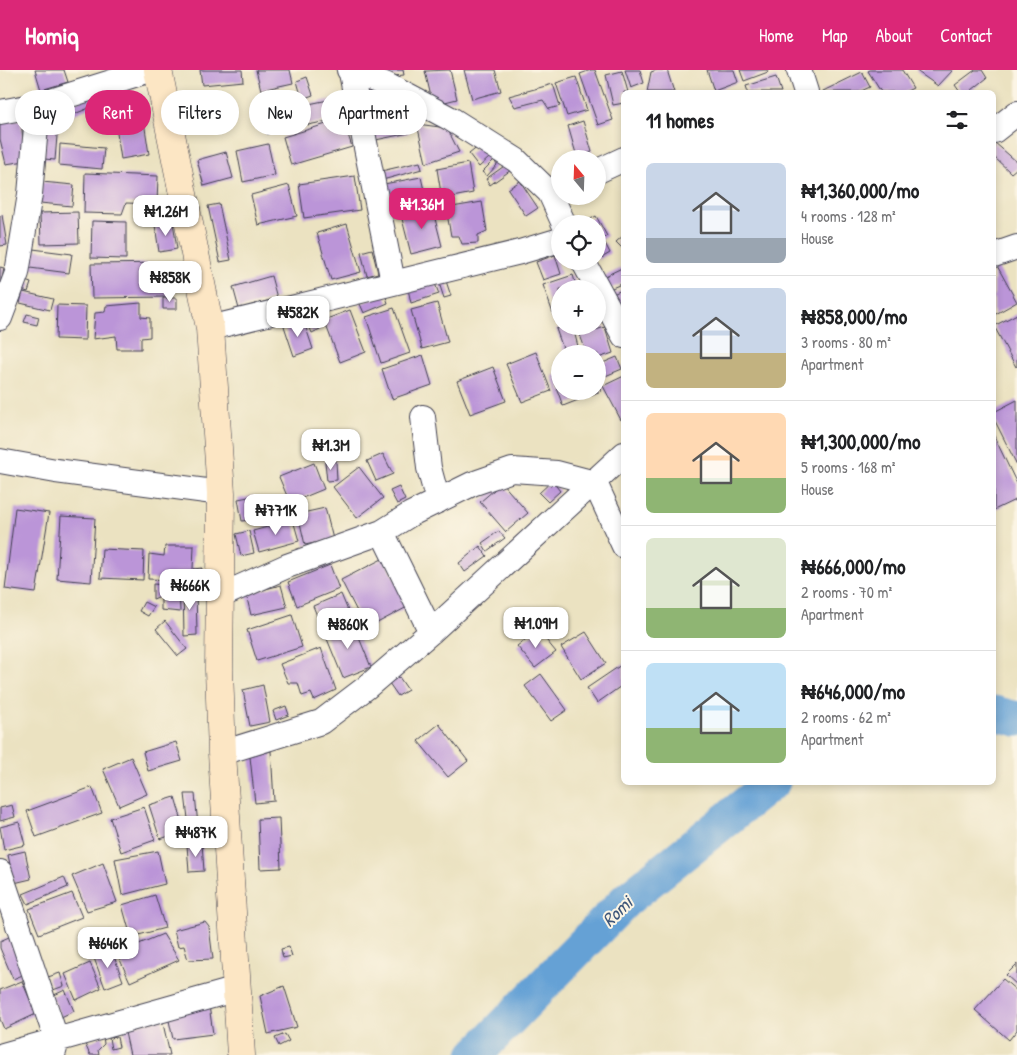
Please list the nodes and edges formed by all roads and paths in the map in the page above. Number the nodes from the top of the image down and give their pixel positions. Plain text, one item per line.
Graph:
1 (150, 70) edge
2 (158, 70) edge
3 (799, 70) edge
4 (350, 71) edge
5 (805, 90) edge
6 (75, 93) edge
7 (15, 109) edge
8 (0, 112) edge
9 (1017, 113) edge
10 (996, 129) edge
11 (35, 135) edge
12 (621, 160) edge
13 (606, 167) edge
14 (551, 188) edge
15 (551, 243) edge
16 (1017, 246) edge
17 (996, 254) edge
18 (588, 270) edge
19 (393, 282) junction
20 (0, 318) edge
21 (210, 328) junction
22 (621, 331) edge
23 (423, 417) dead end
24 (621, 457) edge
25 (0, 461) edge
26 (595, 483) junction
27 (221, 493) junction
28 (438, 501) junction
29 (382, 532) junction
30 (621, 539) edge
31 (220, 596) junction
32 (431, 632) junction
33 (222, 753) junction
34 (0, 872) edge
35 (237, 989) junction
36 (55, 1048) edge
37 (3, 1055) edge
38 (241, 1055) edge

1 - 6 street
2 - 21 street
3 - 5 street
4 - 14 street
4 - 19 street
7 - 8 street
9 - 10 street
11 - 20 street
12 - 13 street
15 - 19 street
16 - 17 street
18 - 22 street
19 - 21 street
21 - 27 street
23 - 28 street
24 - 26 street
25 - 27 street
26 - 28 street
26 - 30 street
26 - 32 street
27 - 31 street
28 - 29 street
29 - 31 street
29 - 32 street
31 - 33 street
32 - 33 street
33 - 35 street
34 - 36 street
35 - 36 street
35 - 38 street
36 - 37 street

